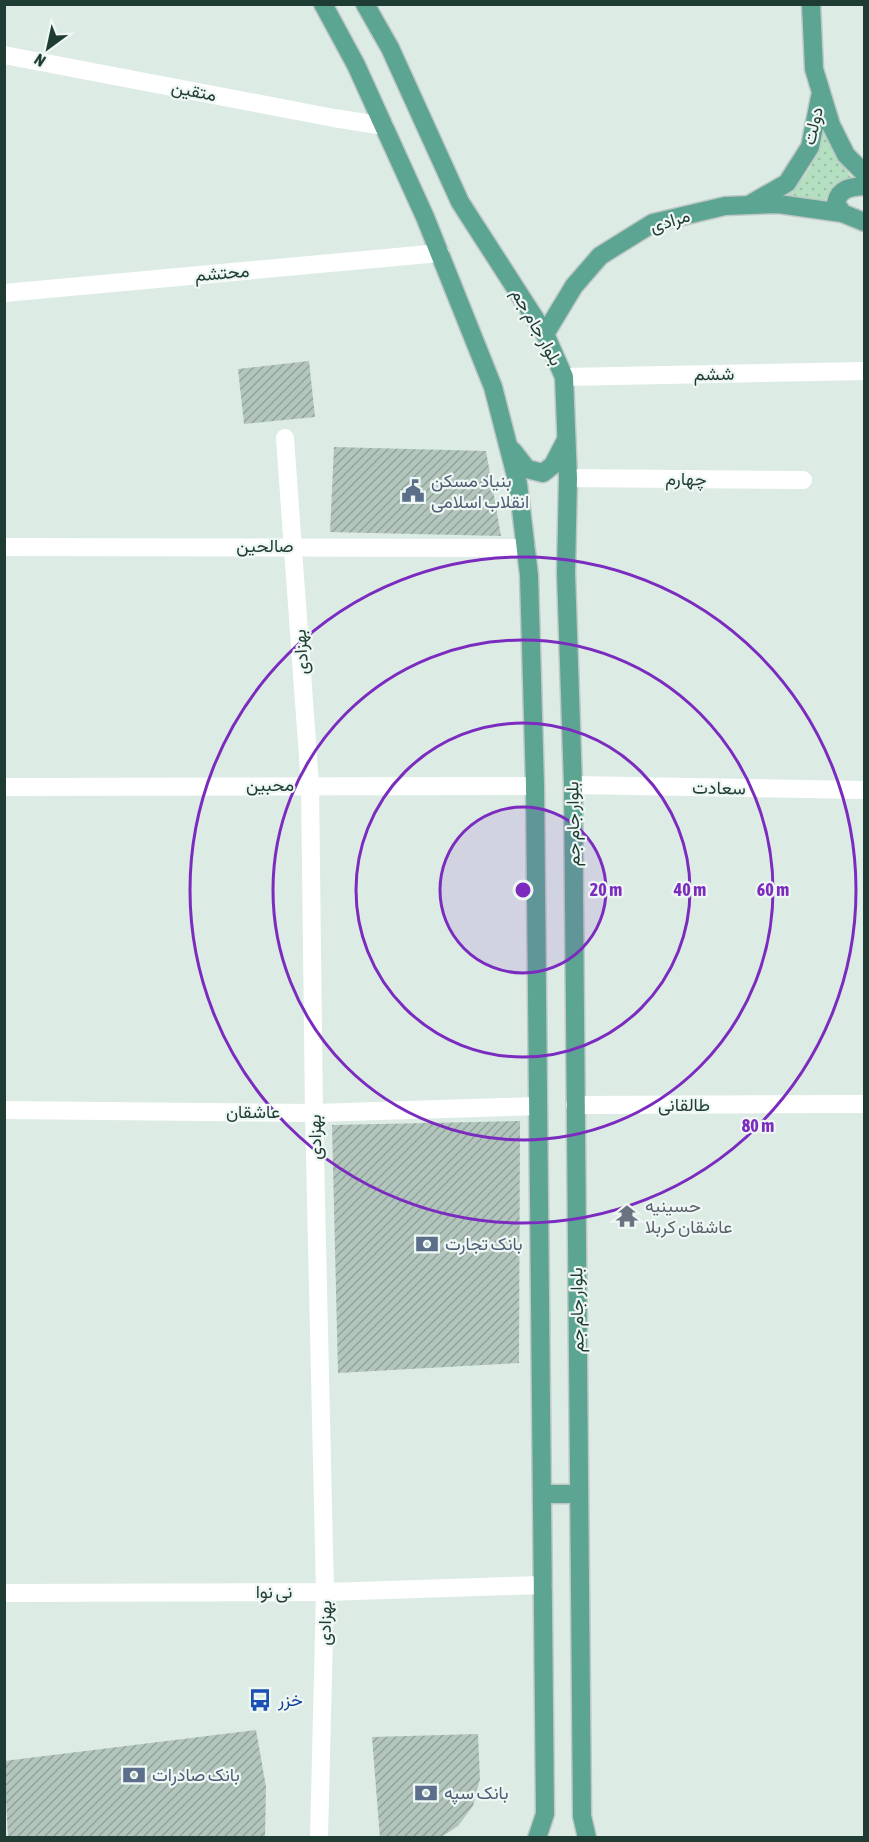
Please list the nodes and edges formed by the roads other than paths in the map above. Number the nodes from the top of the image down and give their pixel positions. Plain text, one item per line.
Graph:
1 (323, 4) edge
2 (365, 4) edge
3 (811, 4) edge
4 (4, 55) edge
5 (821, 91) junction
6 (384, 126) junction
7 (864, 173) edge
8 (864, 186) edge
9 (748, 205) junction
10 (842, 213) junction
11 (864, 222) edge
12 (440, 253) junction
13 (4, 293) edge
14 (545, 334) junction
15 (864, 371) edge
16 (564, 377) junction
17 (285, 438) dead end
18 (567, 438) junction
19 (508, 445) junction
20 (568, 478) junction
21 (803, 480) dead end
22 (294, 546) junction
23 (4, 547) edge
24 (526, 548) junction
25 (310, 785) junction
26 (573, 785) junction
27 (535, 786) junction
28 (4, 788) edge
29 (864, 790) edge
30 (864, 1104) edge
31 (575, 1105) junction
32 (538, 1106) junction
33 (4, 1110) edge
34 (314, 1113) junction
35 (542, 1494) junction
36 (579, 1494) junction
37 (543, 1585) junction
38 (325, 1592) junction
39 (4, 1593) edge
40 (319, 1838) edge
41 (537, 1838) edge
42 (587, 1838) edge

1 - 6 main road, بلوار جام جم
2 - 14 main road, بلوار جام جم
3 - 5 main road, دولت
4 - 6 street, متقین
5 - 7 main road, دولت
5 - 9 main road, دولت
6 - 12 main road, بلوار جام جم
8 - 10 main road
9 - 10 main road, مرادی
9 - 14 main road, مرادی
10 - 11 main road, مرادی
12 - 13 street, محتشم
12 - 19 main road, بلوار جام جم
14 - 16 main road, بلوار جام جم
15 - 16 street, ششم
16 - 18 main road, بلوار جام جم
17 - 22 street, بهزادی
18 - 19 main road
18 - 20 main road, بلوار جام جم
19 - 24 main road, بلوار جام جم
20 - 21 street, چهارم
20 - 26 main road, بلوار جام جم
22 - 23 street, صالحین
22 - 24 street, صالحین
22 - 25 street, بهزادی
24 - 27 main road, بلوار جام جم
25 - 27 street, محبین
25 - 28 street, محبین
25 - 34 street, بهزادی
26 - 29 street, سعادت
26 - 31 main road, بلوار جام جم
27 - 32 main road, بلوار جام جم
30 - 31 street, طالقانی
31 - 36 main road, بلوار جام جم
32 - 34 street, عاشقان
32 - 35 main road, بلوار جام جم
33 - 34 street, عاشقان
34 - 38 street, بهزادی
35 - 36 main road
35 - 37 main road, بلوار جام جم
36 - 42 main road, بلوار جام جم
37 - 38 street, نی نوا
37 - 41 main road, بلوار جام جم
38 - 39 street, نی نوا
38 - 40 street, بهزادی

